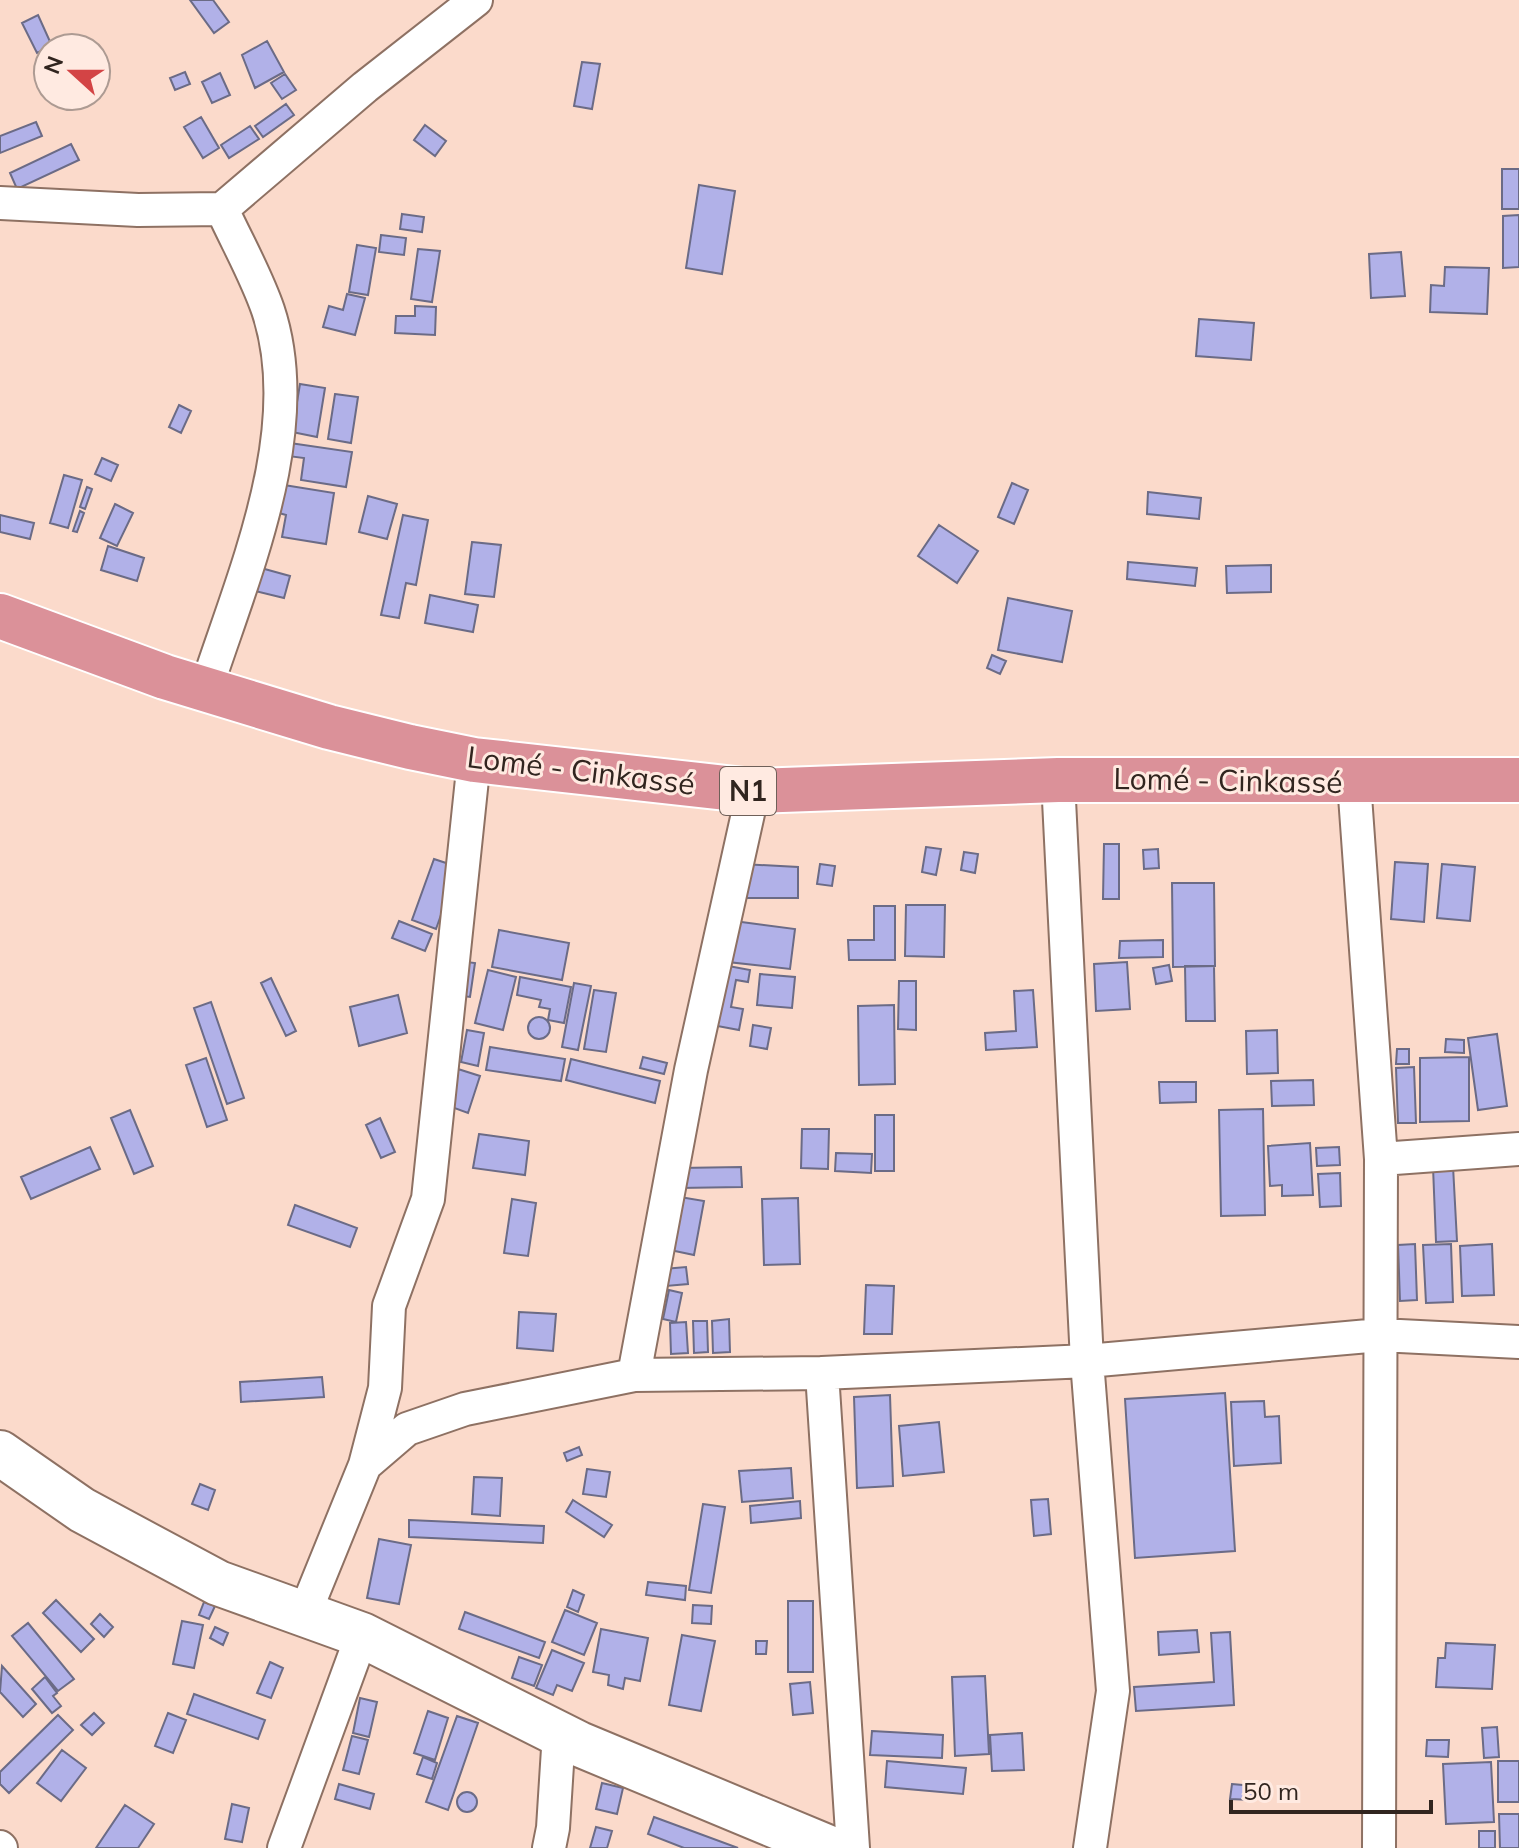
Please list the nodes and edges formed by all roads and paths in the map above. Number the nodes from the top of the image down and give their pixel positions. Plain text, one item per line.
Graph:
1 (476, 0) edge
2 (0, 203) edge
3 (222, 209) junction
4 (0, 616) edge
5 (206, 689) junction
6 (474, 760) junction
7 (1058, 780) junction
8 (1519, 780) edge
9 (1354, 782) junction
10 (753, 791) junction
11 (1519, 1149) edge
12 (1381, 1159) junction
13 (1380, 1335) junction
14 (1519, 1342) edge
15 (1087, 1361) junction
16 (822, 1373) junction
17 (634, 1375) junction
18 (0, 1453) edge
19 (365, 1465) junction
20 (304, 1615) junction
21 (362, 1635) junction
22 (559, 1733) junction
23 (284, 1848) edge
24 (549, 1848) edge
25 (829, 1848) edge
26 (853, 1848) edge
27 (1090, 1848) edge
28 (1379, 1848) edge

1 - 3 street
2 - 3 street
3 - 5 street
4 - 5 highway, Lomé - Cinkassé / N1
5 - 6 highway, Lomé - Cinkassé / N1
6 - 10 highway, Lomé - Cinkassé / N1
6 - 19 street
7 - 9 highway, Lomé - Cinkassé / N1
7 - 10 highway, Lomé - Cinkassé / N1
7 - 15 street
8 - 9 highway, Lomé - Cinkassé / N1
9 - 12 street
10 - 17 street
11 - 12 street
12 - 13 street
13 - 14 street
13 - 15 street
13 - 28 street
15 - 16 street
15 - 27 street
16 - 17 street
16 - 26 street
17 - 19 street
18 - 20 street
19 - 20 street
20 - 21 street
21 - 22 street
21 - 23 street
22 - 24 street
22 - 25 street

